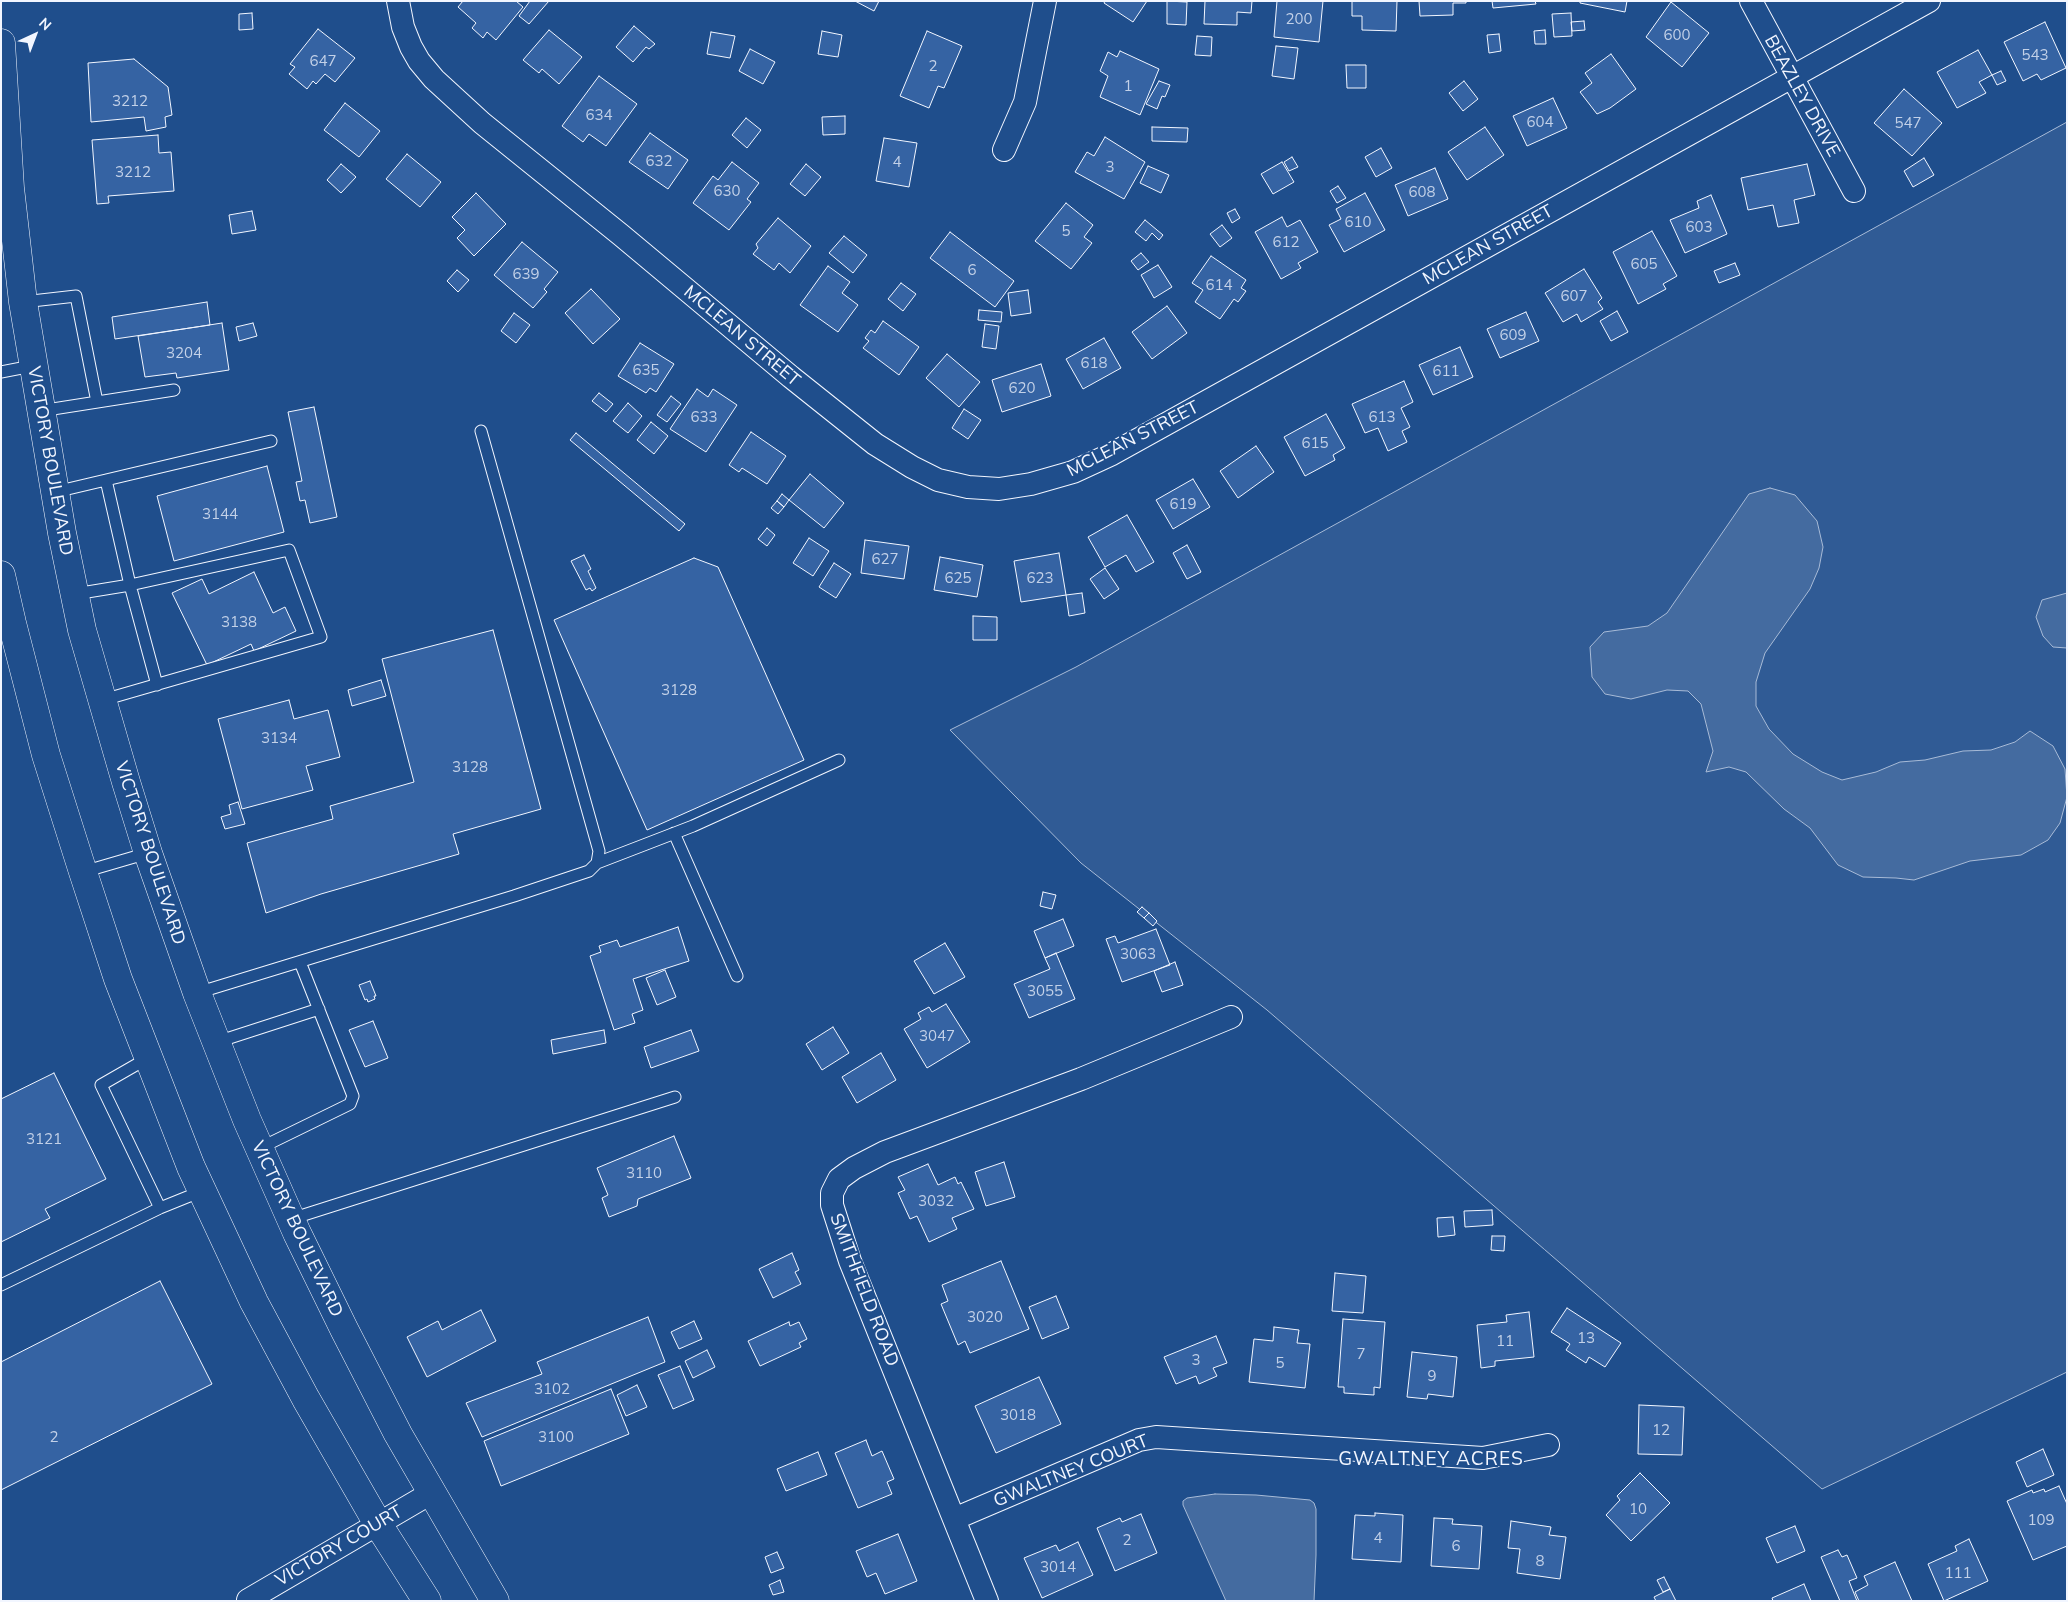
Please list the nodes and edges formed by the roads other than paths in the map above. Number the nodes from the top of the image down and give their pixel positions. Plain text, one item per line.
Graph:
1 (398, 1) edge
2 (1045, 1) edge
3 (1751, 1) edge
4 (1929, 1) edge
5 (1, 43) edge
6 (1792, 78) junction
7 (1004, 150) dead end
8 (1854, 191) dead end
9 (23, 302) junction
10 (32, 366) junction
11 (1, 372) edge
12 (174, 390) dead end
13 (96, 402) junction
14 (40, 410) junction
15 (480, 431) dead end
16 (271, 440) dead end
17 (106, 480) junction
18 (54, 492) junction
19 (1, 577) edge
20 (130, 585) junction
21 (75, 594) junction
22 (156, 686) junction
23 (102, 700) junction
24 (839, 760) dead end
25 (674, 833) junction
26 (148, 853) junction
27 (597, 863) junction
28 (83, 872) junction
29 (300, 962) junction
30 (737, 976) dead end
31 (197, 993) junction
32 (319, 1009) junction
33 (1231, 1017) dead end
34 (217, 1042) junction
35 (148, 1058) junction
36 (675, 1097) dead end
37 (259, 1148) junction
38 (202, 1191) junction
39 (160, 1208) junction
40 (291, 1219) junction
41 (1, 1285) edge
42 (1548, 1445) dead end
43 (431, 1492) junction
44 (954, 1519) junction
45 (378, 1524) junction
46 (248, 1601) edge
47 (427, 1601) edge
48 (495, 1601) edge
49 (987, 1601) edge

1 - 6 street, MCLEAN STREET
2 - 7 street
3 - 6 street, BEAZLEY DRIVE
4 - 6 street, MCLEAN STREET
5 - 9 main road, VICTORY BOULEVARD
6 - 8 street, BEAZLEY DRIVE
9 - 10 main road, VICTORY BOULEVARD
9 - 13 lane
10 - 11 lane
10 - 14 main road, VICTORY BOULEVARD
12 - 13 lane
13 - 14 lane
14 - 18 main road, VICTORY BOULEVARD
15 - 27 lane
16 - 17 lane
17 - 18 lane
17 - 20 lane
18 - 21 main road, VICTORY BOULEVARD
19 - 28 main road
20 - 21 lane
20 - 22 lane
20 - 22 lane
21 - 23 main road, VICTORY BOULEVARD
22 - 23 lane
23 - 26 main road, VICTORY BOULEVARD
24 - 25 lane
25 - 27 lane
25 - 30 lane
26 - 28 lane
26 - 31 main road, VICTORY BOULEVARD
27 - 29 lane
28 - 35 main road
29 - 31 lane
29 - 32 lane
31 - 34 main road, VICTORY BOULEVARD
32 - 34 lane
32 - 37 lane
33 - 44 street, SMITHFIELD ROAD
34 - 37 main road, VICTORY BOULEVARD
35 - 38 main road
35 - 39 lane
36 - 40 lane
37 - 40 main road, VICTORY BOULEVARD
38 - 39 lane
38 - 45 main road
39 - 41 lane
40 - 43 main road, VICTORY BOULEVARD
42 - 44 street, GWALTNEY COURT
43 - 45 street, VICTORY COURT
43 - 48 main road, VICTORY BOULEVARD
44 - 49 street, SMITHFIELD ROAD
45 - 46 street, VICTORY COURT
45 - 47 main road

